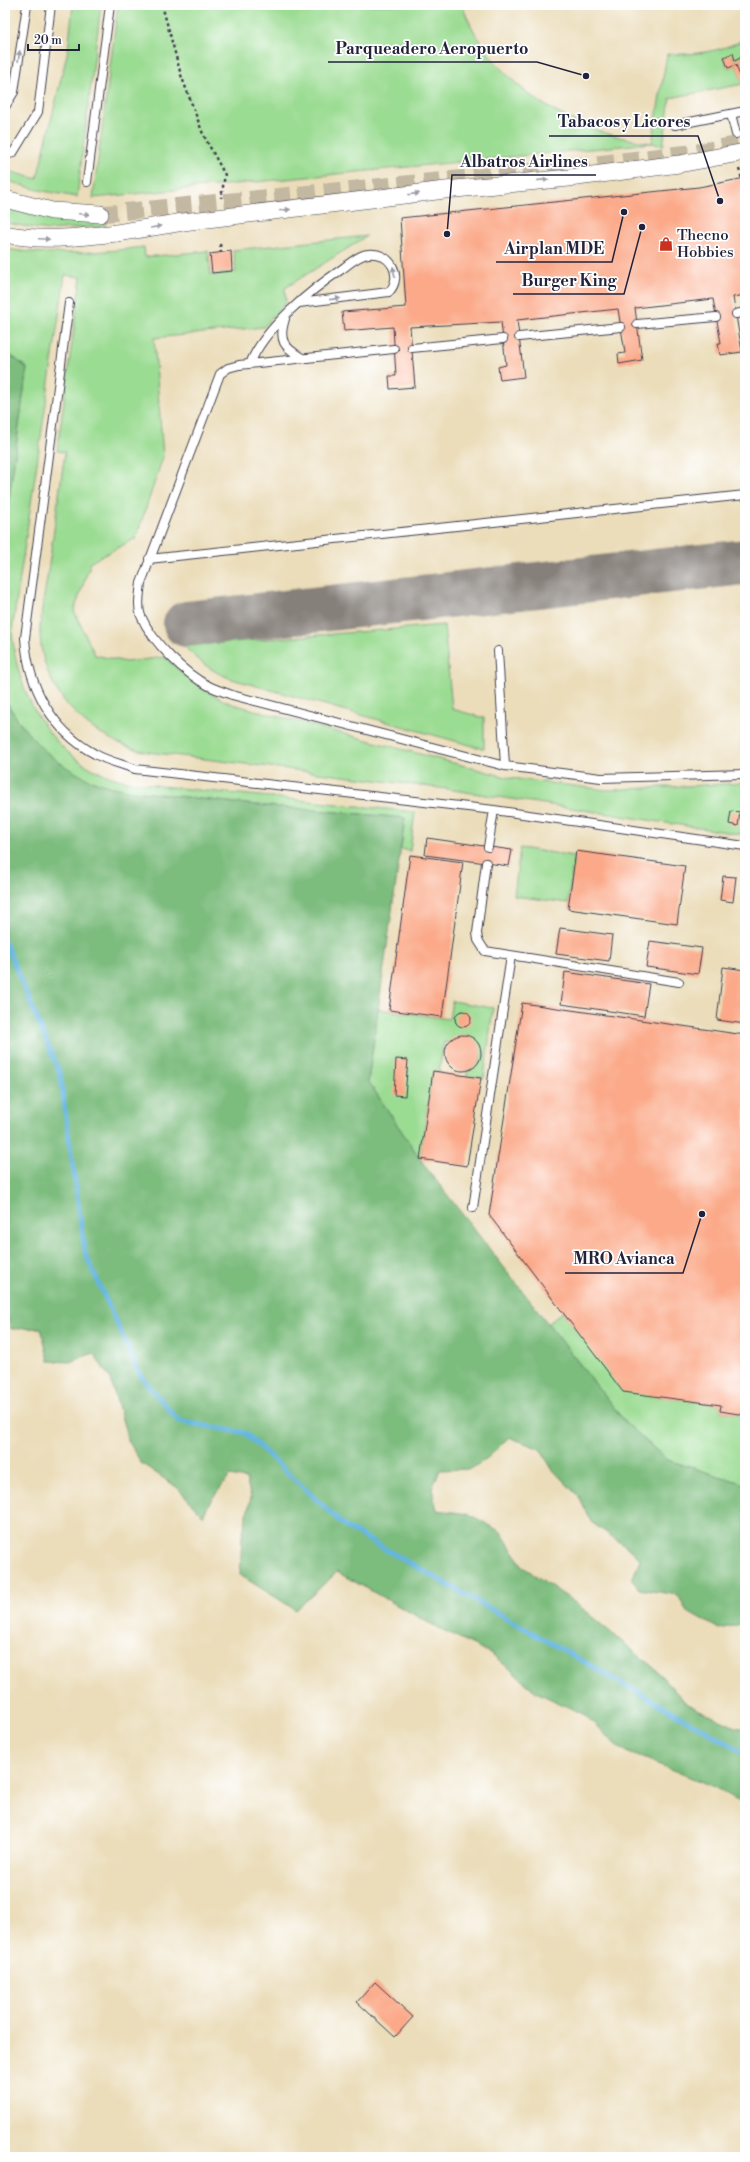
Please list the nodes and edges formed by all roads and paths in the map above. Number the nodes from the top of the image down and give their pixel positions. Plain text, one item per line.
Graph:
1 (27, 5) edge
2 (52, 5) edge
3 (110, 5) edge
4 (162, 5) edge
5 (740, 5) edge
6 (745, 13) edge
7 (5, 107) edge
8 (745, 112) edge
9 (732, 114) junction
10 (675, 125) dead end
11 (736, 134) dead end
12 (745, 152) edge
13 (5, 155) edge
14 (87, 182) dead end
15 (221, 198) dead end
16 (5, 199) edge
17 (100, 214) tunnel mouth
18 (5, 234) edge
19 (220, 244) dead end
20 (221, 253) dead end
21 (69, 303) dead end
22 (299, 303) junction
23 (745, 312) edge
24 (736, 314) dead end
25 (287, 316) junction
26 (716, 317) dead end
27 (637, 324) dead end
28 (621, 327) dead end
29 (519, 337) dead end
30 (503, 339) dead end
31 (412, 348) dead end
32 (394, 349) dead end
33 (302, 358) junction
34 (250, 364) junction
35 (745, 495) edge
36 (148, 559) junction
37 (498, 651) dead end
38 (505, 766) junction
39 (745, 774) edge
40 (494, 810) junction
41 (745, 846) edge
42 (488, 847) dead end
43 (486, 863) dead end
44 (511, 956) junction
45 (679, 982) dead end
46 (473, 1208) dead end

7 -> 1 lane
2 - 13 lane
3 - 14 lane
4 - 15 path
5 - 6 path
8 - 9 lane
9 - 10 lane
9 - 11 lane
18 -> 12 street, bridge
16 -> 17 street
19 - 20 path
21 - 40 lane
22 -> 22 lane
22 - 25 lane
23 - 24 lane
25 - 33 lane
25 - 34 lane
26 - 27 lane
28 - 29 lane
30 - 31 lane
32 - 33 lane
33 - 34 lane
34 - 36 lane
35 - 36 lane
36 - 38 lane
37 - 38 lane
38 - 39 lane
40 - 41 lane
40 - 42 lane
43 - 44 lane
44 - 45 lane
44 - 46 lane

